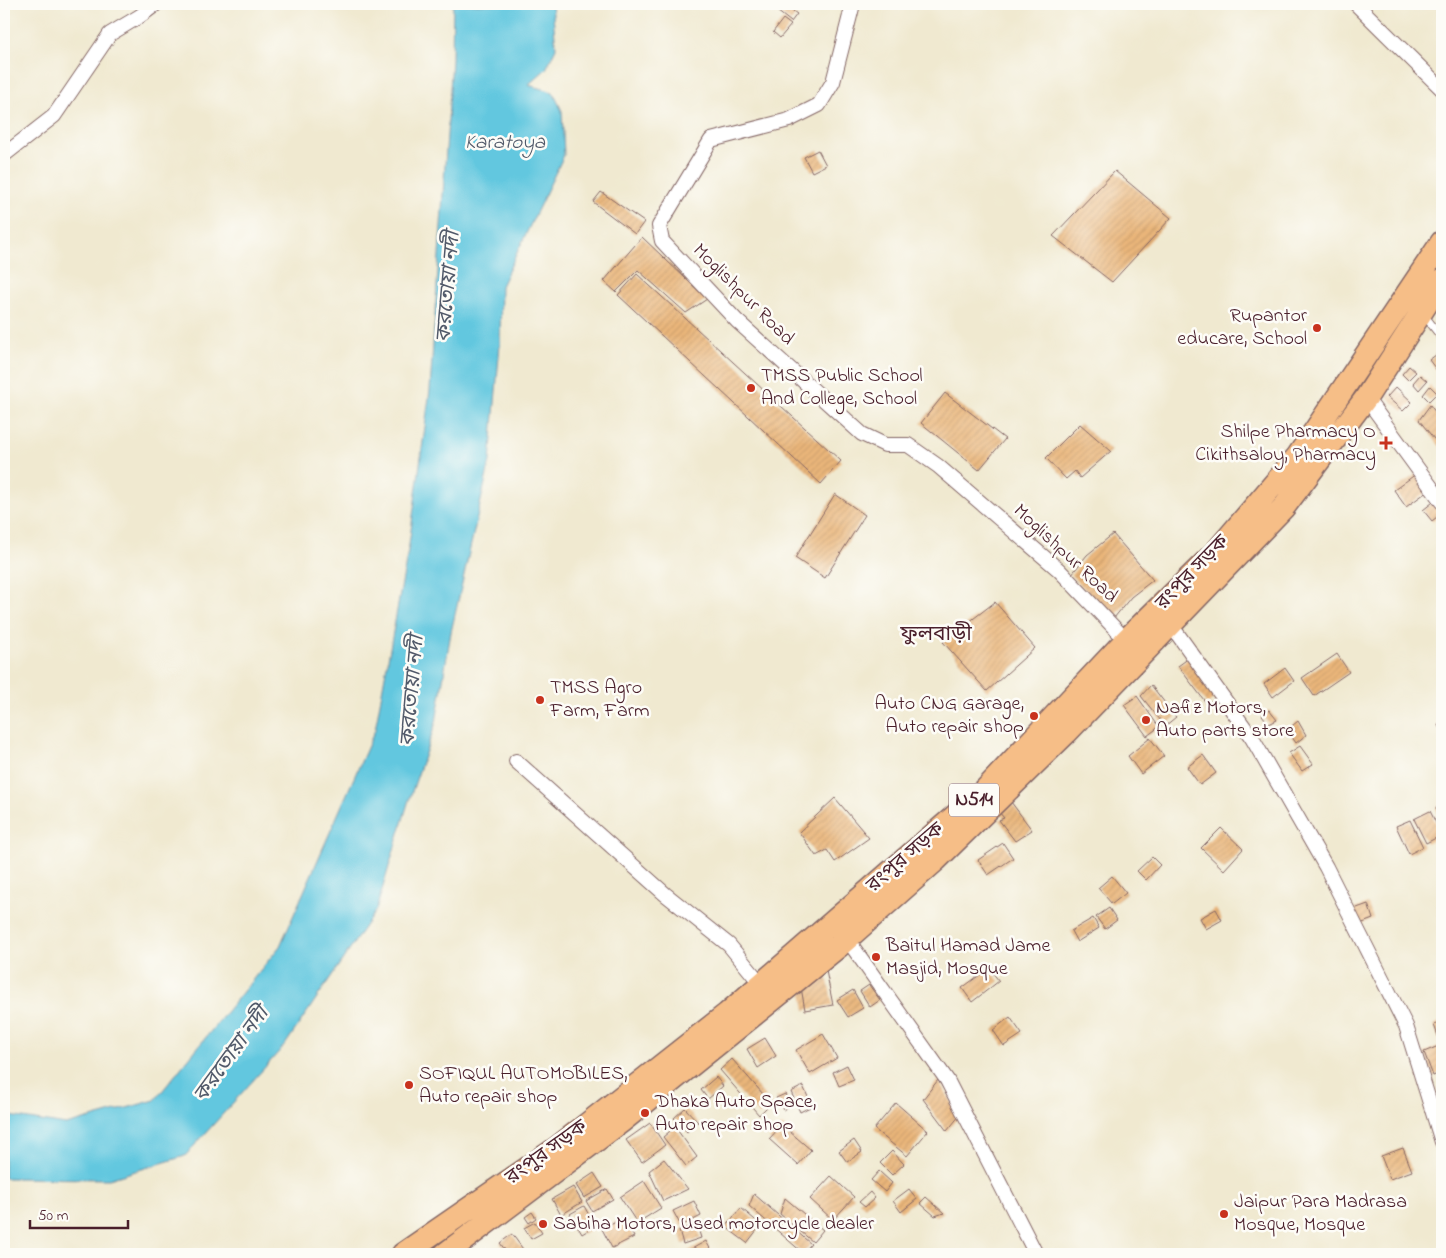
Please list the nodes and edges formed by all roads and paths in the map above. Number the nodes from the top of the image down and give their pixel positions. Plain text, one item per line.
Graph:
1 (156, 4) edge
2 (853, 4) edge
3 (1356, 4) edge
4 (1442, 89) edge
5 (4, 155) edge
6 (1442, 242) edge
7 (1442, 280) edge
8 (1420, 310) junction
9 (1442, 338) edge
10 (1366, 398) junction
11 (1442, 502) edge
12 (1171, 625) junction
13 (1126, 640) junction
14 (516, 761) dead end
15 (847, 939) junction
16 (761, 984) junction
17 (1442, 1142) edge
18 (403, 1254) edge
19 (445, 1254) edge
20 (1036, 1254) edge

1 - 5 street
2 - 13 street, Moglishpur Road
3 - 4 street
6 - 13 highway, রংপুর সড়ক / N514
7 - 8 highway, রংপুর সড়ক / N514
8 - 9 lane
8 - 10 highway, রংপুর সড়ক / N514
10 - 11 street
10 - 12 highway, রংপুর সড়ক / N514
12 - 15 highway, রংপুর সড়ক / N514
12 - 17 street
13 - 16 highway, রংপুর সড়ক / N514
14 - 16 street
15 - 19 highway, রংপুর সড়ক / N514
15 - 20 street
16 - 18 highway, রংপুর সড়ক / N514

